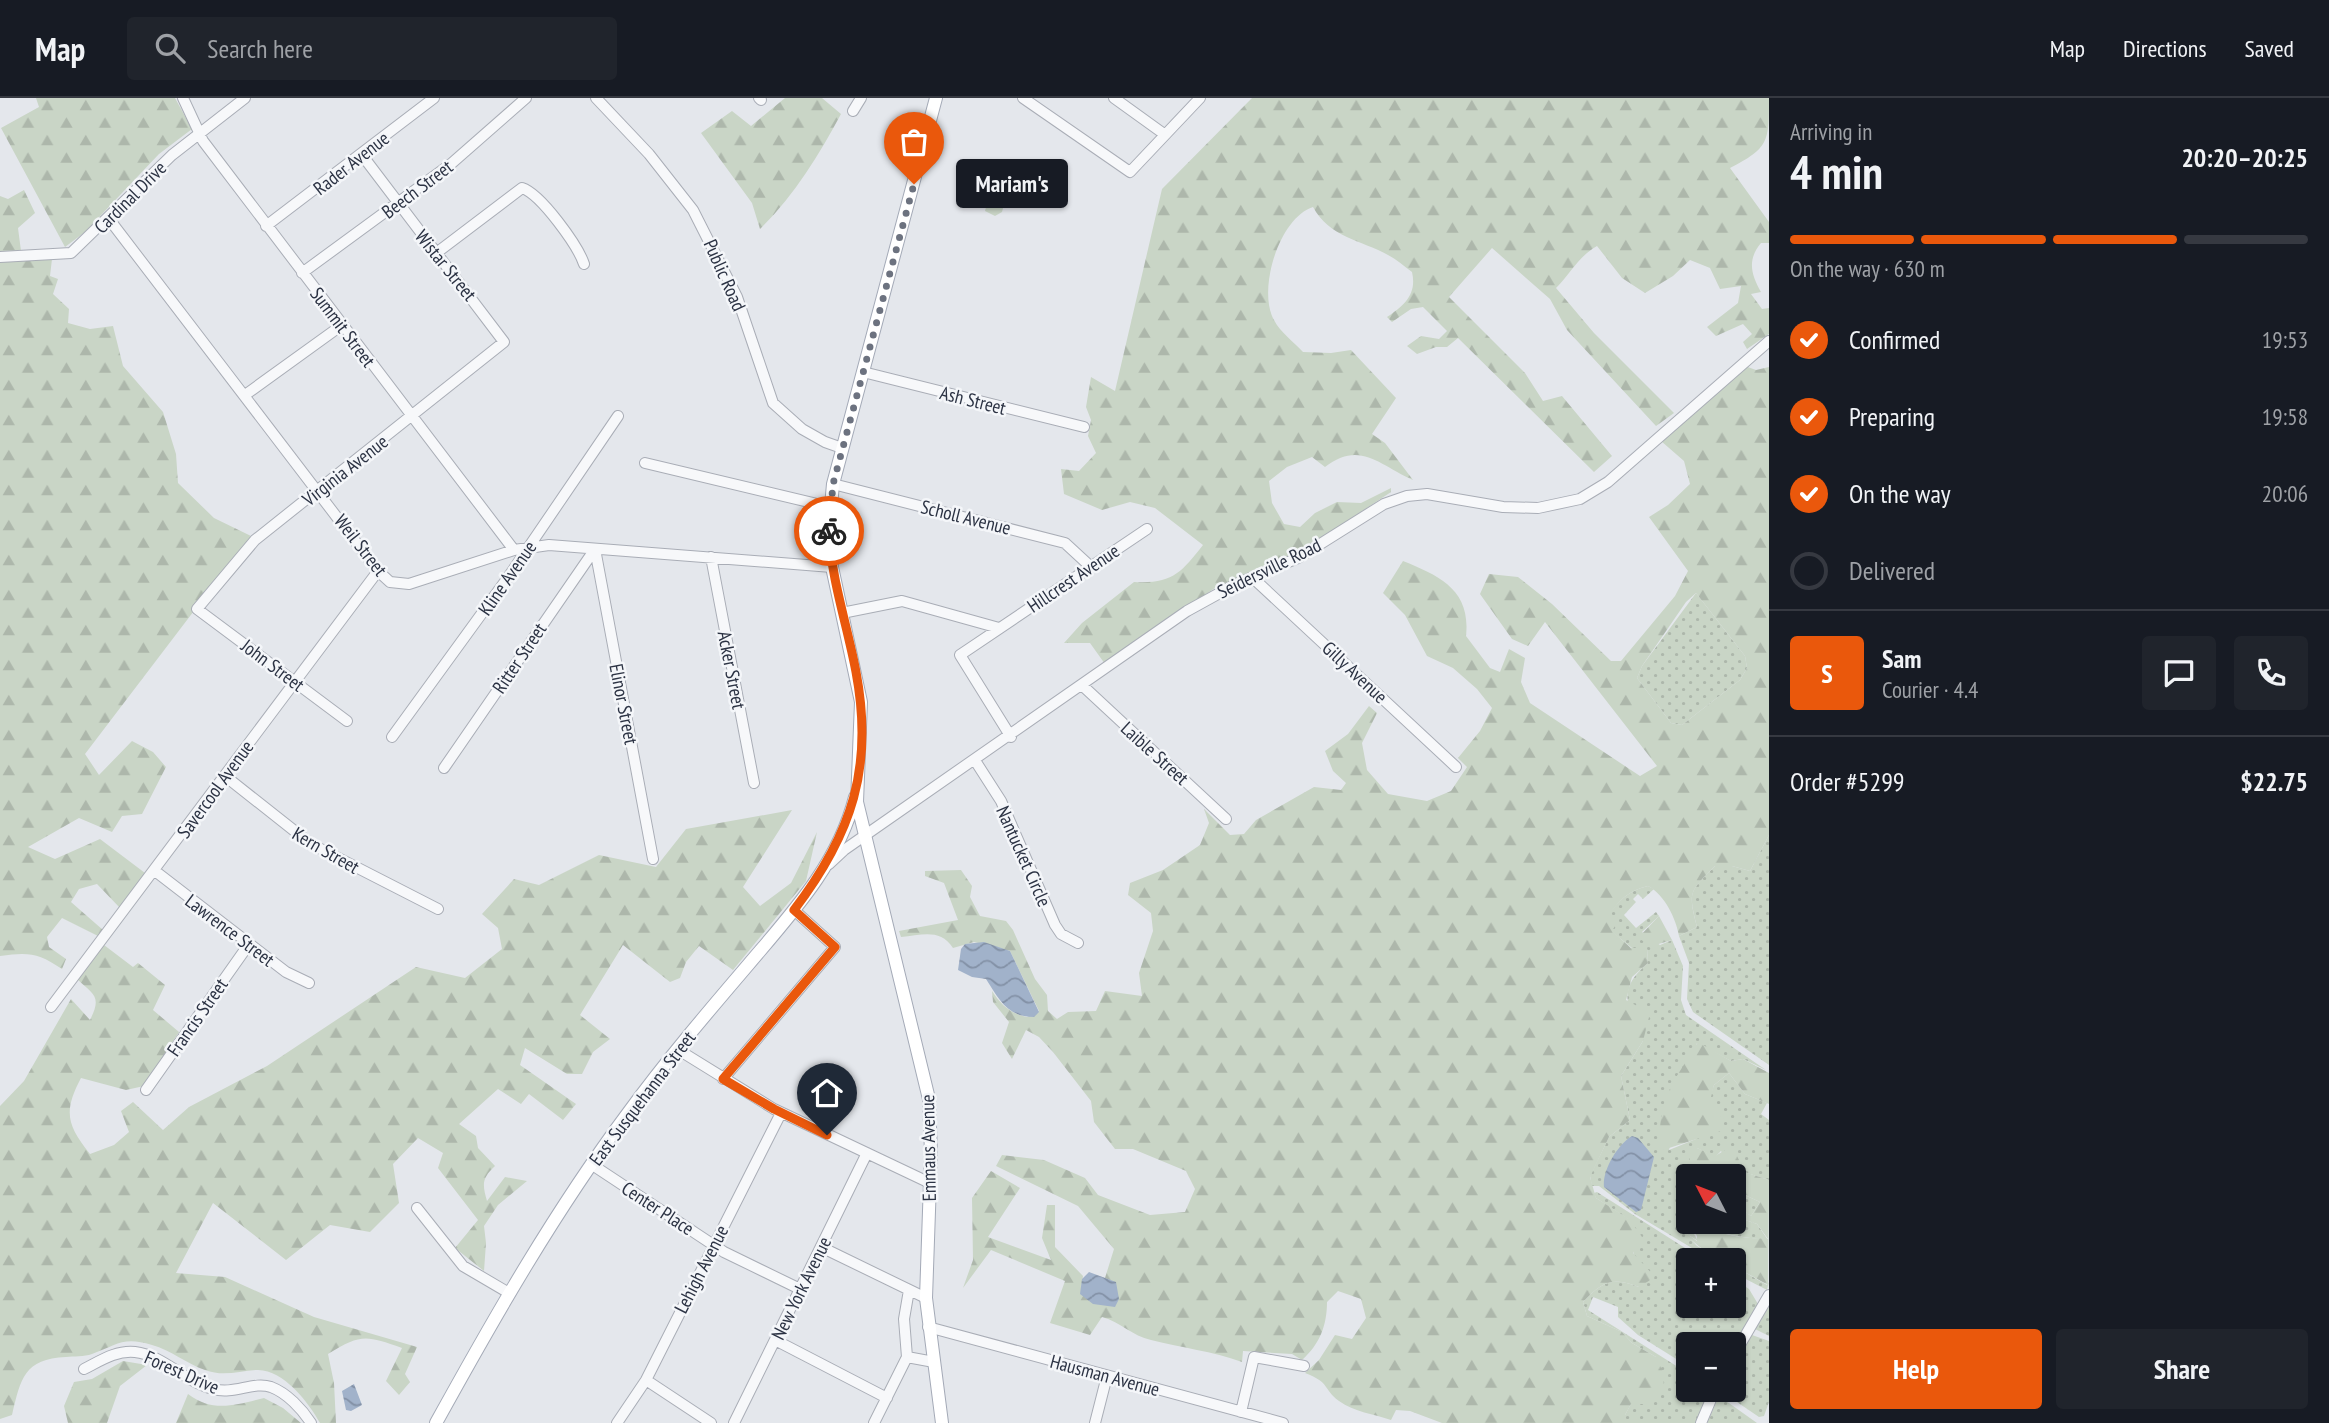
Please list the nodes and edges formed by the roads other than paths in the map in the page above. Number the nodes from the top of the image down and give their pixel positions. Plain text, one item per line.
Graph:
1 (183, 98) edge
2 (246, 98) edge
3 (434, 98) edge
4 (526, 98) edge
5 (596, 98) edge
6 (860, 98) edge
7 (936, 98) edge
8 (1023, 98) edge
9 (1114, 98) edge
10 (1200, 98) edge
11 (853, 111) dead end
12 (201, 132) junction
13 (1164, 134) junction
14 (362, 155) junction
15 (398, 204) junction
16 (109, 219) junction
17 (266, 226) junction
18 (435, 254) junction
19 (0, 257) edge
20 (584, 264) dead end
21 (302, 273) junction
22 (342, 325) junction
23 (1769, 341) edge
24 (504, 342) joint
25 (863, 372) junction
26 (246, 395) junction
27 (618, 416) dead end
28 (412, 418) junction
29 (1084, 427) dead end
30 (842, 448) junction
31 (645, 463) dead end
32 (833, 484) junction
33 (319, 490) junction
34 (830, 507) junction
35 (1147, 529) dead end
36 (528, 547) junction
37 (595, 549) junction
38 (514, 550) junction
39 (711, 557) junction
40 (832, 567) junction
41 (1091, 567) junction
42 (378, 570) junction
43 (1253, 578) junction
44 (197, 610) joint
45 (842, 613) junction
46 (999, 628) junction
47 (294, 681) junction
48 (1084, 687) junction
49 (347, 721) dead end
50 (392, 737) dead end
51 (1011, 737) junction
52 (975, 762) junction
53 (1456, 767) dead end
54 (444, 768) dead end
55 (225, 776) junction
56 (754, 783) dead end
57 (857, 783) junction
58 (1226, 819) dead end
59 (866, 836) junction
60 (653, 859) dead end
61 (826, 868) junction
62 (155, 871) junction
63 (438, 909) dead end
64 (794, 910) junction
65 (1077, 943) dead end
66 (249, 944) junction
67 (309, 983) dead end
68 (51, 1007) dead end
69 (677, 1049) junction
70 (723, 1079) junction
71 (146, 1090) dead end
72 (781, 1113) junction
73 (867, 1153) junction
74 (591, 1164) junction
75 (930, 1183) junction
76 (417, 1208) dead end
77 (714, 1245) junction
78 (821, 1247) junction
79 (800, 1289) junction
80 (909, 1290) junction
81 (509, 1293) junction
82 (1769, 1295) edge
83 (926, 1298) junction
84 (928, 1327) junction
85 (1746, 1334) edge
86 (775, 1340) junction
87 (907, 1357) junction
88 (933, 1362) junction
89 (1304, 1366) dead end
90 (84, 1369) dead end
91 (1107, 1376) junction
92 (646, 1380) junction
93 (887, 1398) junction
94 (1710, 1402) edge
95 (1241, 1412) junction
96 (1099, 1421) edge
97 (311, 1423) edge
98 (436, 1423) edge
99 (617, 1423) edge
100 (711, 1423) edge
101 (734, 1423) edge
102 (874, 1423) edge
103 (942, 1423) edge
104 (1283, 1423) edge
105 (1701, 1423) edge

1 - 12 street, Summit Street
2 - 12 street, Cardinal Drive
3 - 14 street, Rader Avenue
4 - 15 street, Beech Street
5 - 30 street, Public Road
6 - 11 street
7 - 25 main road
8 - 13 street
9 - 13 street
10 - 13 street
12 - 16 street, Cardinal Drive
12 - 17 street, Summit Street
14 - 15 street, Wistar Street
14 - 17 street, Rader Avenue
15 - 18 street, Wistar Street
15 - 21 street, Beech Street
16 - 19 street, Cardinal Drive
16 - 26 street, Weil Street
17 - 21 street, Summit Street
18 - 20 street
18 - 24 street, Wistar Street
21 - 22 street, Summit Street
22 - 26 street
22 - 28 street, Summit Street
23 - 43 street, Seidersville Road
24 - 28 street, Virginia Avenue
25 - 29 street, Ash Street
25 - 30 main road
26 - 33 street, Weil Street
27 - 36 street, Kline Avenue
28 - 33 street, Virginia Avenue
28 - 38 street, Summit Street
30 - 32 main road
31 - 34 street
32 - 34 main road
32 - 41 street, Scholl Avenue
33 - 42 street, Weil Street
33 - 44 street, Virginia Avenue
34 - 40 main road
35 - 41 street, Hillcrest Avenue
36 - 37 street, Weil Street
36 - 38 street, Weil Street
36 - 50 street, Kline Avenue
37 - 39 street, Weil Street
37 - 54 street, Ritter Street
37 - 60 street, Elinor Street
38 - 42 street, Weil Street
39 - 40 street, Weil Street
39 - 56 street, Acker Street
40 - 45 main road
41 - 46 street, Hillcrest Avenue
42 - 47 street, Savercool Avenue
43 - 48 street, Seidersville Road
43 - 53 street, Gilly Avenue
44 - 47 street, John Street
45 - 46 street
45 - 57 main road
46 - 51 street, Hillcrest Avenue
47 - 49 street, John Street
47 - 55 street, Savercool Avenue
48 - 51 street, Seidersville Road
48 - 58 street, Laible Street
51 - 52 street, Seidersville Road
52 - 59 street, Seidersville Road
52 - 65 street, Nantucket Circle
55 - 62 street, Savercool Avenue
55 - 63 street, Kern Street
57 - 59 main road, Emmaus Avenue
57 - 61 main road, East Susquehanna Street
59 - 61 street, Seidersville Road
59 - 75 main road, Emmaus Avenue
61 - 64 main road, East Susquehanna Street
62 - 66 street, Lawrence Street
62 - 68 street, Savercool Avenue
64 - 69 main road, East Susquehanna Street
64 - 70 street
66 - 67 street, Lawrence Street
66 - 71 street, Francis Street
69 - 70 street
69 - 74 main road, East Susquehanna Street
70 - 72 street
72 - 73 street
72 - 77 street, Lehigh Avenue
73 - 75 street
73 - 78 street, New York Avenue
74 - 77 street, Center Place
74 - 81 main road, East Susquehanna Street
75 - 83 main road, Emmaus Avenue
76 - 81 street
77 - 79 street, Center Place
77 - 92 street, Lehigh Avenue
78 - 79 street, New York Avenue
78 - 80 street
79 - 86 street, New York Avenue
80 - 83 street
80 - 87 street
81 - 98 main road, East Susquehanna Street
82 - 85 street
83 - 84 main road, Emmaus Avenue
84 - 88 main road, Emmaus Avenue
84 - 91 street, Hausman Avenue
86 - 93 street
86 - 101 street, New York Avenue
87 - 88 street
87 - 93 street
88 - 103 main road, Emmaus Avenue
89 - 95 street
90 - 97 street, Forest Drive
91 - 95 street, Hausman Avenue
91 - 96 street
92 - 99 street, Lehigh Avenue
92 - 100 street
93 - 102 street
94 - 105 street
95 - 104 street, Hausman Avenue

